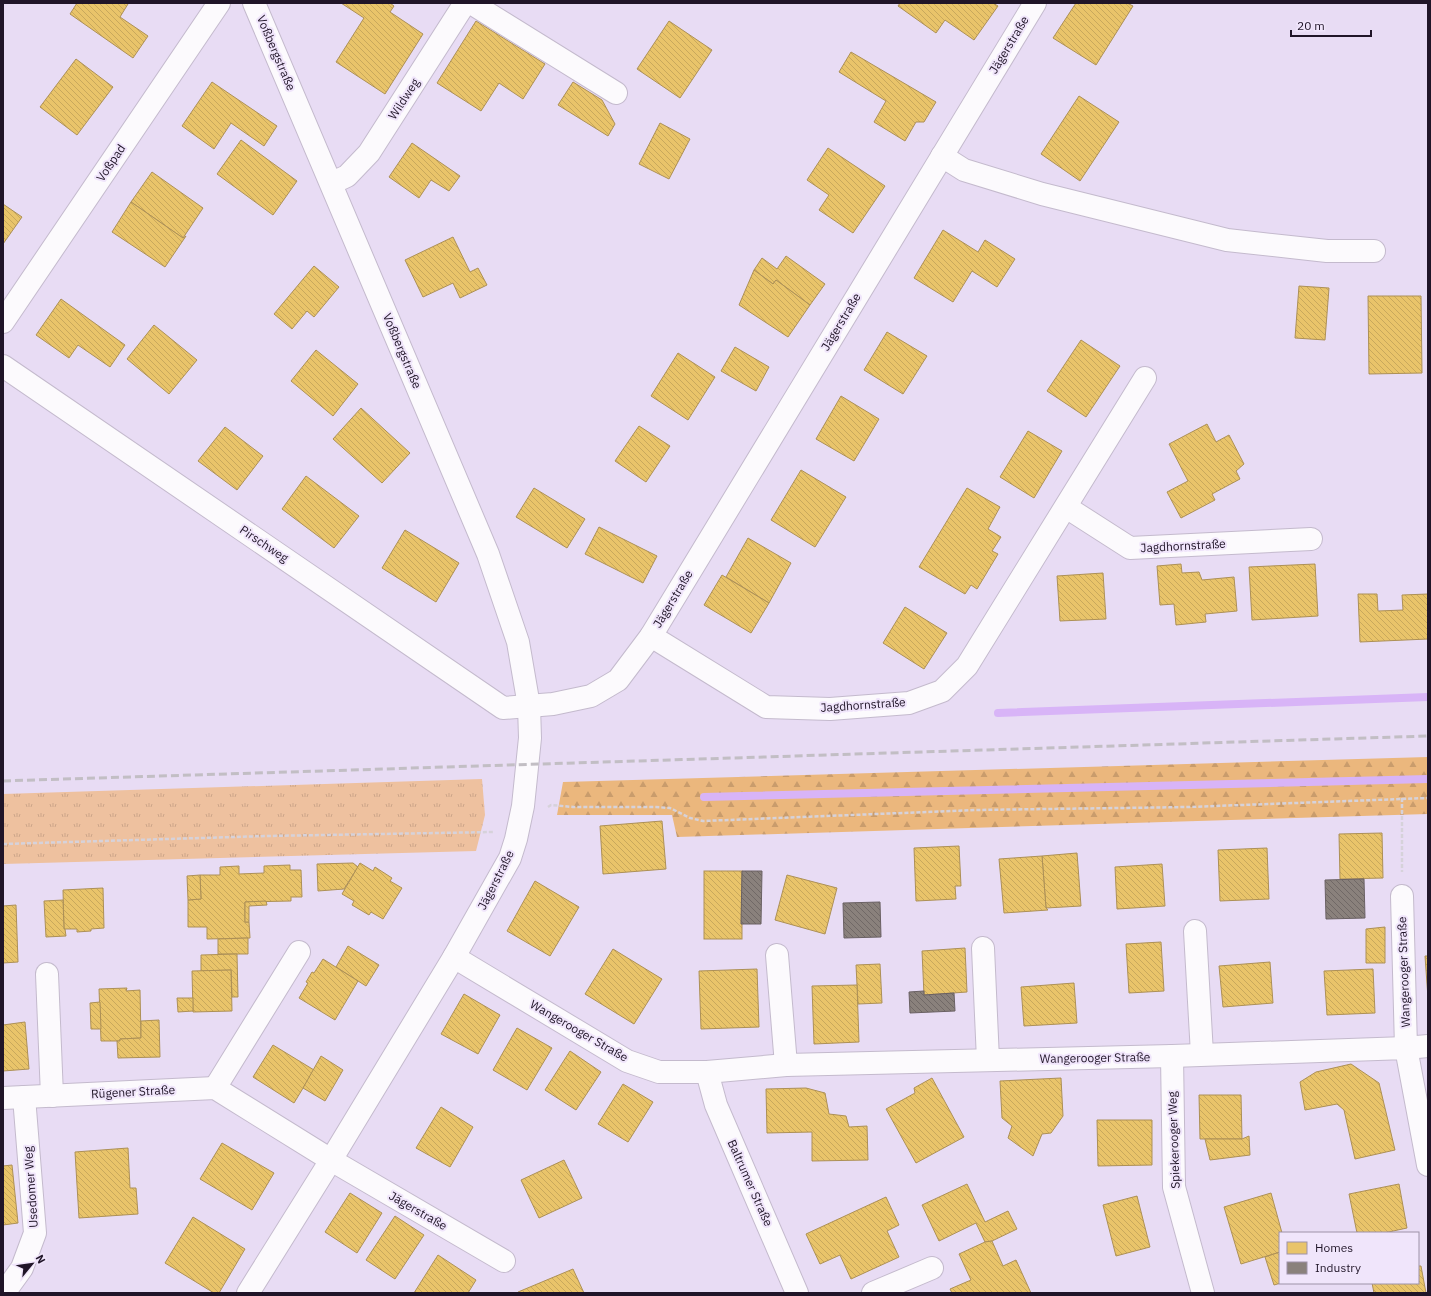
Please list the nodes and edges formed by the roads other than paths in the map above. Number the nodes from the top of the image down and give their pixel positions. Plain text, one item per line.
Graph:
1 (219, 3) edge
2 (254, 3) edge
3 (465, 3) edge
4 (471, 3) edge
5 (1035, 3) edge
6 (616, 93) dead end
7 (942, 156) junction
8 (332, 184) junction
9 (1374, 251) dead end
10 (3, 322) edge
11 (3, 366) edge
12 (1145, 378) dead end
13 (1066, 507) junction
14 (1311, 540) dead end
15 (651, 636) junction
16 (529, 706) junction
17 (1402, 896) road end
18 (1196, 931) dead end
19 (983, 948) dead end
20 (299, 952) dead end
21 (777, 955) dead end
22 (454, 957) junction
23 (47, 974) dead end
24 (1428, 1046) edge
25 (1406, 1048) junction
26 (1202, 1054) junction
27 (1172, 1056) junction
28 (988, 1060) junction
29 (786, 1065) junction
30 (707, 1072) junction
31 (215, 1088) junction
32 (52, 1096) junction
33 (14, 1097) edge
34 (331, 1160) junction
35 (1428, 1165) edge
36 (504, 1261) dead end
37 (932, 1268) dead end
38 (4, 1293) edge
39 (248, 1293) edge
40 (797, 1293) edge
41 (873, 1293) edge
42 (1202, 1293) edge

1 - 10 street, Voßpad
2 - 8 street, Voßbergstraße
3 - 8 street, Wildweg
4 - 6 street
5 - 7 street, Jägerstraße
7 - 9 street
7 - 15 street, Jägerstraße
8 - 16 street, Voßbergstraße
11 - 16 street, Pirschweg
12 - 13 street, Jagdhornstraße
13 - 14 street, Jagdhornstraße
13 - 15 street, Jagdhornstraße
15 - 16 street, Jägerstraße
16 - 22 street, Jägerstraße
17 - 25 street, Wangerooger Straße
18 - 26 street
19 - 28 street
20 - 31 street
21 - 29 street
22 - 30 street, Wangerooger Straße
22 - 34 street, Jägerstraße
23 - 32 street
24 - 25 street, Wangerooger Straße
25 - 26 street, Wangerooger Straße
25 - 35 street, Wangerooger Straße
26 - 27 street, Wangerooger Straße
27 - 28 street, Wangerooger Straße
27 - 42 street, Spiekerooger Weg
28 - 29 street, Wangerooger Straße
29 - 30 street, Wangerooger Straße
30 - 40 street, Baltrumer Straße
31 - 32 street, Rügener Straße
31 - 34 street
32 - 33 street, Rügener Straße
33 - 38 street, Usedomer Weg
34 - 36 street, Jägerstraße
34 - 39 street, Jägerstraße
37 - 41 street

